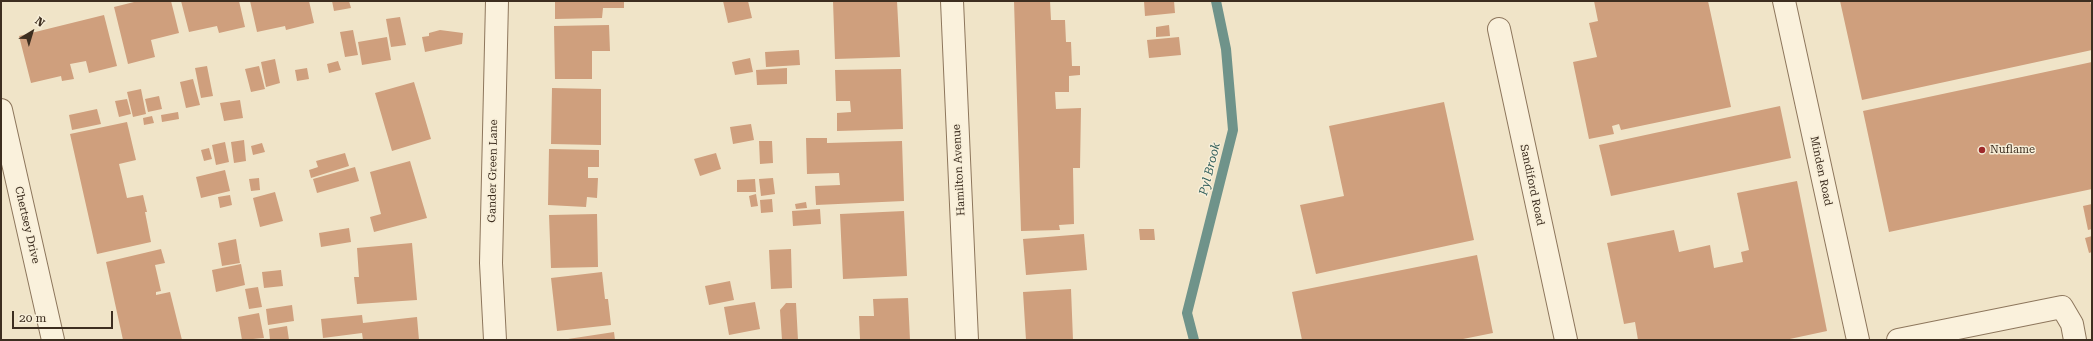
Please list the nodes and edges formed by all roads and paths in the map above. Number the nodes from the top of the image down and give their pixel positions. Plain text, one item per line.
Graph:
1 (497, 1) edge
2 (952, 1) edge
3 (1784, 1) edge
4 (1498, 29) dead end
5 (1, 110) edge
6 (53, 340) edge
7 (495, 340) edge
8 (967, 340) edge
9 (1566, 340) edge
10 (1858, 340) edge
11 (1898, 340) edge
12 (2075, 340) edge

1 - 7 street, Gander Green Lane
2 - 8 street, Hamilton Avenue
3 - 10 street, Minden Road
4 - 9 street, Sandiford Road
5 - 6 street, Chertsey Drive
11 - 12 street

